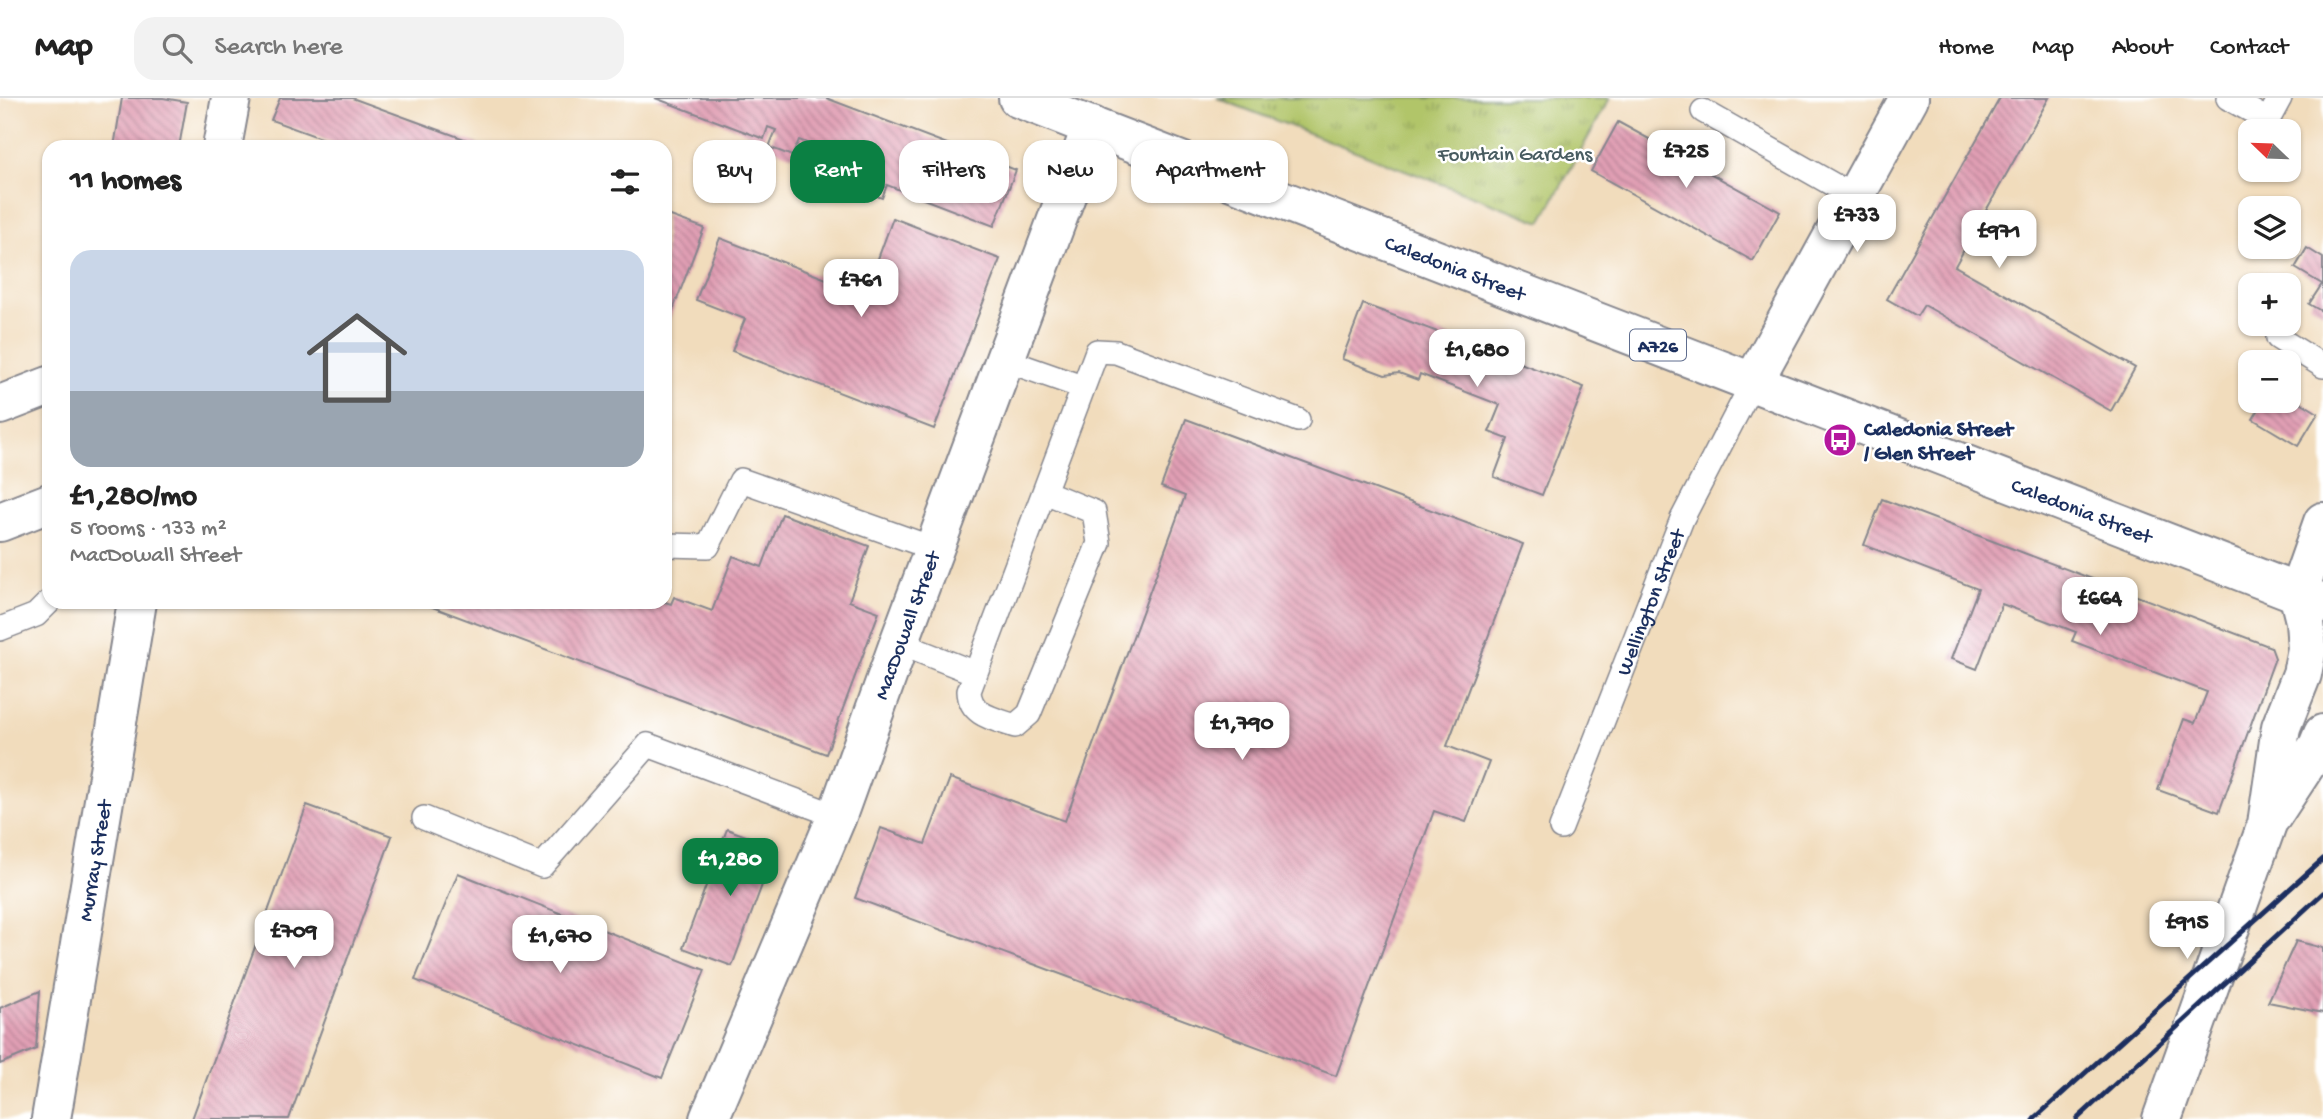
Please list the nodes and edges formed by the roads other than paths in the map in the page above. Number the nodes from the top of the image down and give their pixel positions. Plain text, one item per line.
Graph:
1 (231, 98) edge
2 (1018, 98) edge
3 (1909, 98) edge
4 (2228, 98) edge
5 (2280, 98) edge
6 (1703, 111) dead end
7 (1092, 126) junction
8 (223, 140) edge
9 (1855, 197) junction
10 (2278, 338) dead end
11 (1005, 360) junction
12 (2323, 366) edge
13 (1753, 382) junction
14 (1082, 387) junction
15 (42, 389) edge
16 (0, 405) edge
17 (1298, 420) dead end
18 (1045, 492) junction
19 (42, 506) edge
20 (0, 522) edge
21 (2323, 522) edge
22 (672, 545) edge
23 (935, 550) junction
24 (2310, 598) edge
25 (42, 609) edge
26 (136, 609) edge
27 (0, 629) edge
28 (899, 643) junction
29 (975, 673) junction
30 (2323, 734) edge
31 (836, 816) junction
32 (424, 818) dead end
33 (2267, 824) junction
34 (1561, 828) dead end
35 (51, 1119) edge
36 (709, 1119) edge
37 (2162, 1119) edge

1 - 8 main road
2 - 7 main road, Caledonia Street / A726
3 - 9 main road
4 - 5 lane
6 - 9 lane
7 - 11 main road, MacDowall Street
7 - 13 main road, Caledonia Street / A726
9 - 13 main road
10 - 12 lane
11 - 14 lane
11 - 23 main road, MacDowall Street
13 - 24 main road, Caledonia Street / A726
13 - 34 lane, Wellington Street
14 - 17 lane
14 - 18 lane
15 - 16 main road
18 - 29 lane
18 - 29 lane
19 - 20 main road
21 - 24 main road
22 - 23 lane
23 - 28 main road, MacDowall Street
24 - 33 main road
25 - 27 lane
26 - 35 main road, Murray Street
28 - 29 lane
28 - 31 main road, MacDowall Street
30 - 33 main road
31 - 32 lane
31 - 36 main road, MacDowall Street
33 - 37 main road

